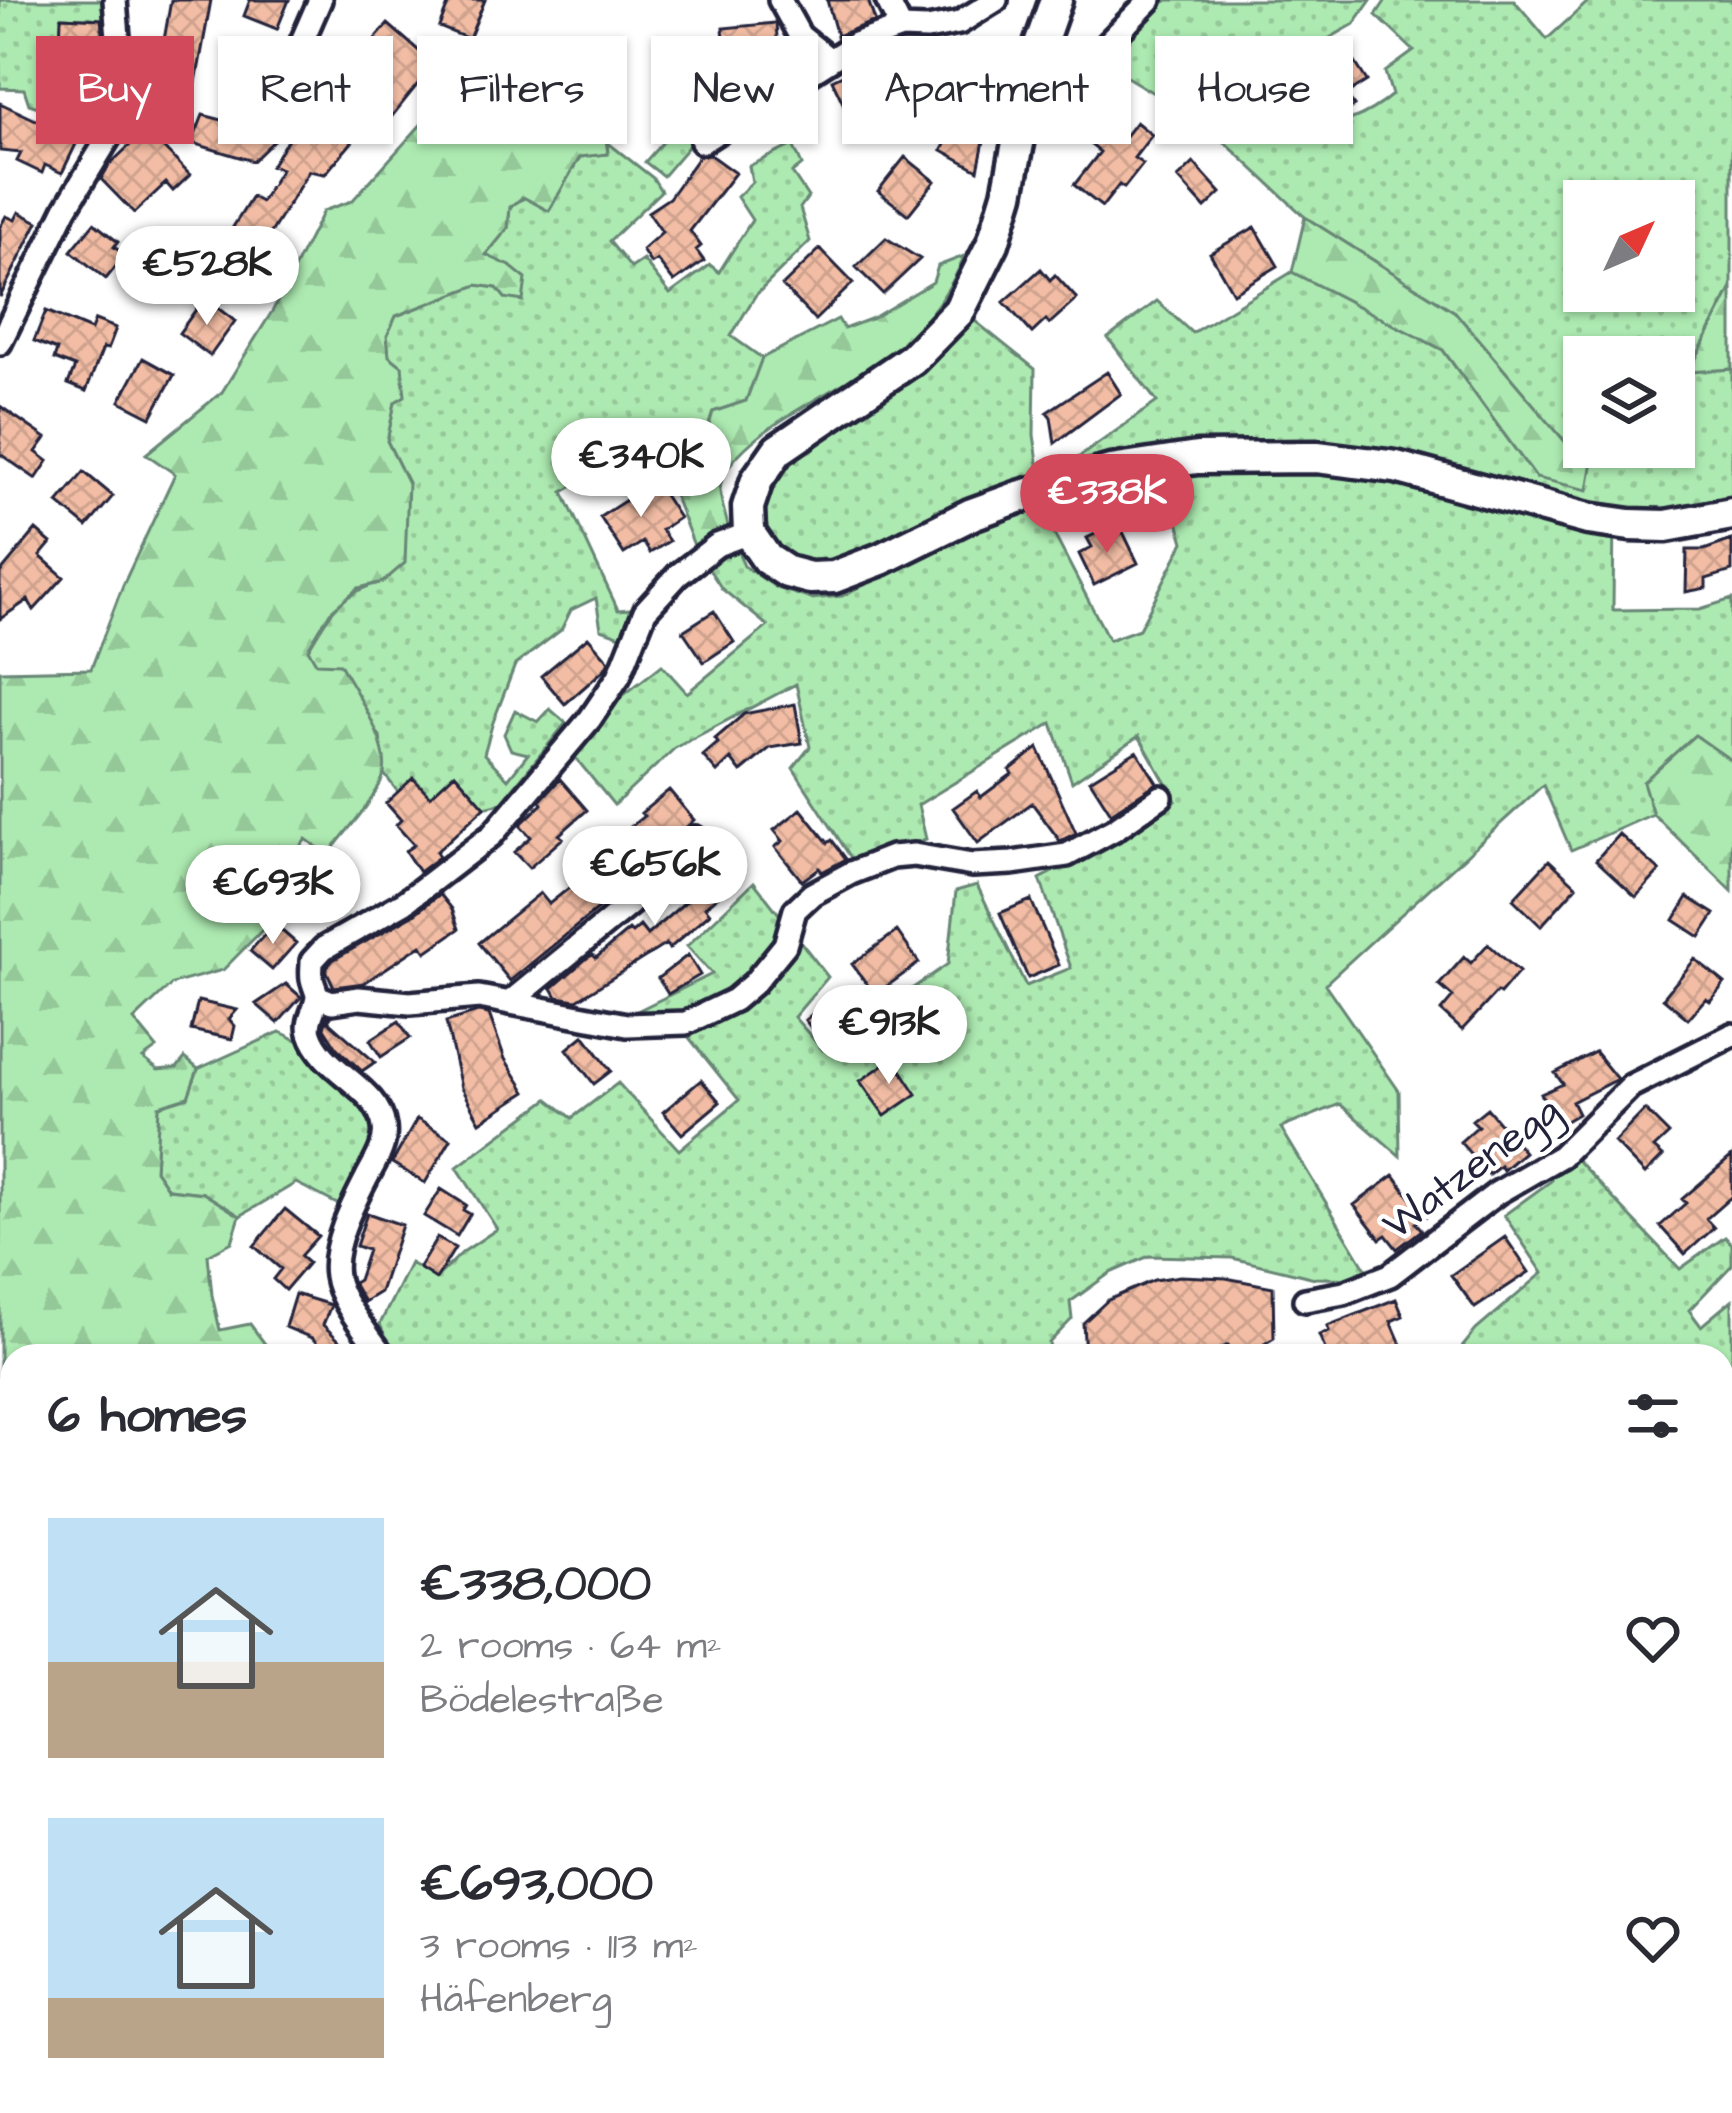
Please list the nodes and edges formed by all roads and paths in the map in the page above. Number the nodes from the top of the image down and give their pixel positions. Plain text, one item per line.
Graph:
1 (115, 0) edge
2 (320, 0) edge
3 (780, 0) edge
4 (887, 0) edge
5 (996, 0) edge
6 (1056, 0) edge
7 (1150, 0) edge
8 (902, 28) junction
9 (305, 36) edge
10 (1043, 36) edge
11 (1115, 36) edge
12 (830, 60) junction
13 (818, 68) edge
14 (1018, 144) edge
15 (0, 343) edge
16 (1732, 514) edge
17 (749, 533) junction
18 (1161, 797) dead end
19 (695, 838) dead end
20 (317, 996) junction
21 (509, 1004) junction
22 (1732, 1035) edge
23 (1305, 1300) dead end
24 (375, 1344) edge

1 - 15 street
2 - 9 street
3 - 12 street
4 - 8 street
5 - 8 street
6 - 10 main road
7 - 11 street
8 - 12 street
12 - 13 street
14 - 17 main road
16 - 17 main road
17 - 20 street
18 - 21 street
19 - 21 street
20 - 21 street
20 - 24 street
22 - 23 street, Watzenegg

